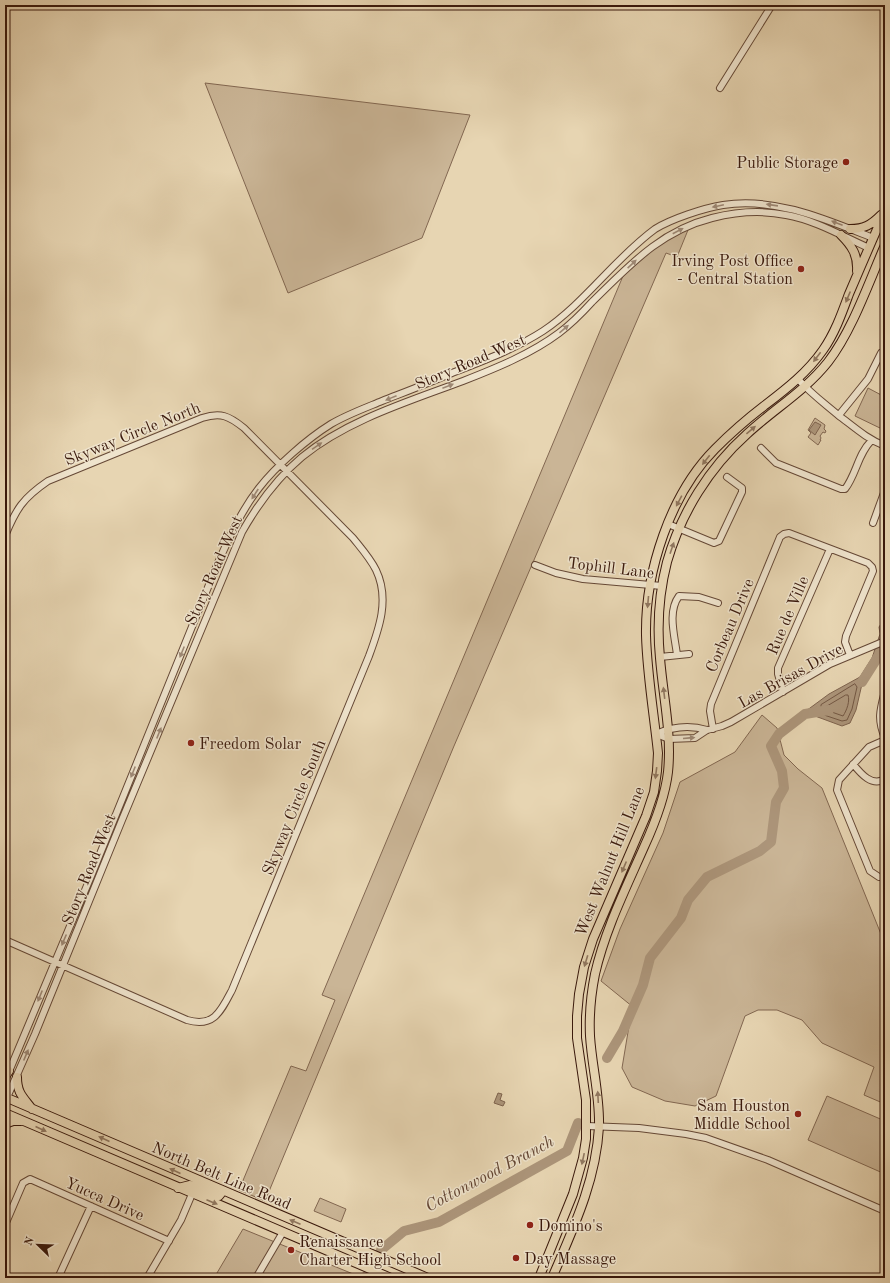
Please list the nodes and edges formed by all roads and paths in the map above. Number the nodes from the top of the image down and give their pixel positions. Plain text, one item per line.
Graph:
1 (772, 5) edge
2 (720, 88) dead end
3 (756, 204) junction
4 (885, 210) edge
5 (757, 212) junction
6 (850, 229) junction
7 (841, 235) junction
8 (873, 238) junction
9 (885, 242) edge
10 (639, 243) junction
11 (869, 248) junction
12 (645, 251) junction
13 (884, 251) edge
14 (856, 278) junction
15 (881, 353) dead end
16 (798, 379) junction
17 (805, 387) junction
18 (839, 416) junction
19 (739, 426) junction
20 (872, 441) junction
21 (885, 446) edge
22 (761, 448) dead end
23 (281, 464) junction
24 (718, 464) junction
25 (288, 471) junction
26 (727, 477) dead end
27 (885, 490) edge
28 (873, 523) dead end
29 (668, 524) junction
30 (679, 528) junction
31 (5, 536) edge
32 (830, 549) junction
33 (535, 565) dead end
34 (212, 577) junction
35 (221, 581) junction
36 (649, 585) junction
37 (662, 586) junction
38 (718, 603) dead end
39 (190, 633) junction
40 (199, 633) junction
41 (885, 641) edge
42 (689, 654) dead end
43 (677, 655) junction
44 (850, 655) junction
45 (660, 657) junction
46 (885, 691) edge
47 (783, 692) junction
48 (668, 729) junction
49 (710, 730) junction
50 (656, 734) junction
51 (668, 739) junction
52 (885, 739) edge
53 (853, 764) junction
54 (885, 779) edge
55 (885, 877) edge
56 (5, 940) edge
57 (54, 962) junction
58 (63, 965) junction
59 (577, 1038) junction
60 (590, 1038) junction
61 (592, 1051) junction
62 (579, 1052) junction
63 (7, 1074) edge
64 (17, 1076) junction
65 (5, 1081) edge
66 (6, 1099) edge
67 (33, 1110) junction
68 (5, 1113) edge
69 (22, 1121) junction
70 (5, 1124) edge
71 (587, 1126) junction
72 (599, 1126) junction
73 (178, 1188) junction
74 (223, 1192) junction
75 (192, 1194) junction
76 (91, 1206) junction
77 (885, 1211) edge
78 (561, 1224) junction
79 (5, 1225) edge
80 (572, 1229) junction
81 (283, 1232) junction
82 (169, 1241) junction
83 (395, 1264) junction
84 (58, 1278) edge
85 (147, 1278) edge
86 (256, 1278) edge
87 (390, 1278) edge
88 (428, 1278) edge
89 (539, 1278) edge
90 (552, 1278) edge

1 - 2 street
3 - 5 street
6 -> 3 street, Story Road West
3 -> 10 street, Story Road West
4 - 6 main road
4 - 8 main road, West Walnut Hill Lane
5 - 7 street, Story Road West
12 -> 5 street, Story Road West
6 - 8 street, Story Road West
7 - 11 street, Story Road West
7 - 14 main road
8 - 9 main road
8 - 11 main road, West Walnut Hill Lane
10 - 12 street
10 -> 23 street, Story Road West
11 - 13 main road
11 - 14 main road, West Walnut Hill Lane
25 -> 12 street, Story Road West
13 - 17 main road, West Walnut Hill Lane
14 -> 16 main road, West Walnut Hill Lane
15 - 18 street
16 - 17 street
16 - 19 main road, West Walnut Hill Lane
17 - 18 street
24 -> 17 main road, West Walnut Hill Lane
18 - 20 street
19 - 24 main road
19 -> 29 main road, West Walnut Hill Lane
20 - 21 street
20 - 22 street
23 - 25 street, Skyway Circle South
23 - 31 street, Skyway Circle North
23 -> 34 street, Story Road West
24 - 30 main road, West Walnut Hill Lane
25 - 35 street, Story Road West
25 - 58 street, Skyway Circle South
26 - 30 street
27 - 28 street
29 - 30 street
29 - 36 main road, West Walnut Hill Lane
37 -> 30 main road, West Walnut Hill Lane
32 - 44 street
32 - 47 street, Rue de Ville
32 - 49 street, Corbeau Drive
33 - 36 street, Tophill Lane
34 - 35 street
34 - 39 street, Story Road West
35 - 40 street, Story Road West
36 - 37 street, Tophill Lane
36 -> 50 main road, West Walnut Hill Lane
37 - 45 main road, West Walnut Hill Lane
38 - 43 street
39 - 40 street
39 -> 57 street, Story Road West
58 -> 40 street, Story Road West
41 - 44 street, Las Brisas Drive
42 - 43 street
43 - 45 street
44 - 47 street, Las Brisas Drive
48 -> 45 main road, West Walnut Hill Lane
46 - 52 street
47 - 49 street, Las Brisas Drive
48 - 49 street, Las Brisas Drive
48 - 50 street, Las Brisas Drive
48 - 51 main road, West Walnut Hill Lane
51 -> 49 street, Las Brisas Drive
50 - 51 street, Las Brisas Drive
50 -> 59 main road, West Walnut Hill Lane
51 - 60 main road, West Walnut Hill Lane
52 - 53 street
53 - 54 street
53 - 55 street
56 - 57 street
57 - 58 street, Skyway Circle South
57 -> 63 street, Story Road West
64 -> 58 street, Story Road West
59 - 60 main road
59 - 62 main road, West Walnut Hill Lane
60 - 61 main road, West Walnut Hill Lane
61 - 62 main road
72 -> 61 main road, West Walnut Hill Lane
62 - 71 main road, West Walnut Hill Lane
63 - 65 street, Story Road West
64 - 66 street, Story Road West
64 - 67 main road
66 - 67 main road, North Belt Line Road
74 -> 67 main road, North Belt Line Road
68 - 69 main road, North Belt Line Road
69 - 70 main road
69 -> 73 main road, North Belt Line Road
71 - 72 street
71 -> 78 main road, West Walnut Hill Lane
72 - 77 street
72 - 80 main road, West Walnut Hill Lane
73 - 74 main road
73 - 75 main road, North Belt Line Road
83 -> 74 main road, North Belt Line Road
75 -> 81 main road, North Belt Line Road
75 - 82 street
76 - 79 street, Yucca Drive
76 - 82 street, Yucca Drive
76 - 84 street
78 - 80 main road
78 - 89 main road, West Walnut Hill Lane
80 - 90 main road, West Walnut Hill Lane
81 - 86 street
81 - 87 main road, North Belt Line Road
82 - 85 street
83 - 87 main road
83 - 88 main road, North Belt Line Road

